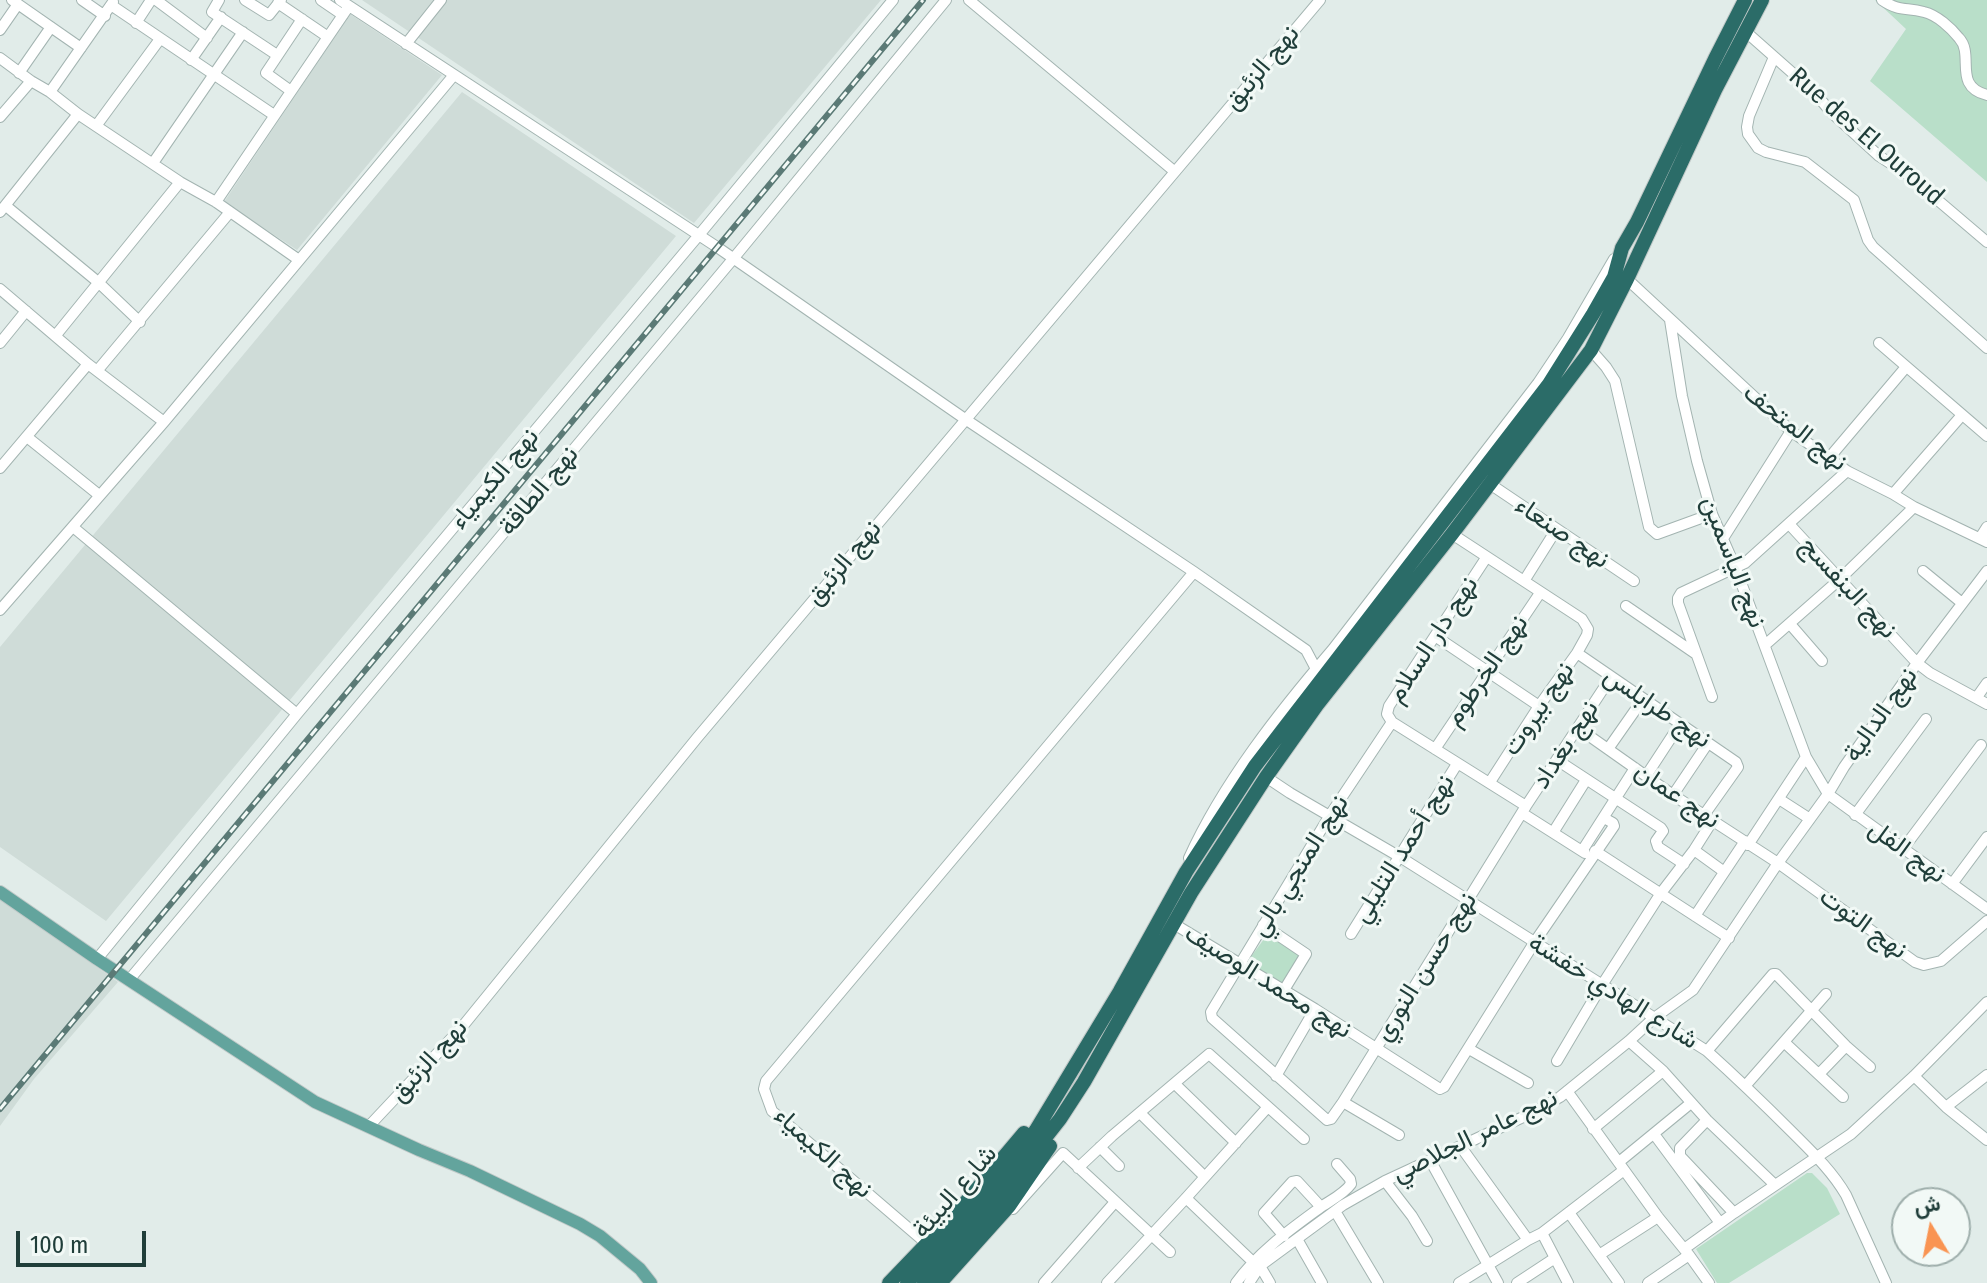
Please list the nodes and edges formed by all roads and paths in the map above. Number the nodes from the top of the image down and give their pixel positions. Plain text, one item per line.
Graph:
1 (82, 0) edge
2 (154, 0) edge
3 (219, 0) edge
4 (246, 0) edge
5 (321, 0) edge
6 (441, 0) edge
7 (893, 0) edge
8 (946, 0) edge
9 (969, 0) edge
10 (1320, 0) edge
11 (1745, 0) edge
12 (1762, 0) edge
13 (1882, 0) edge
14 (280, 2) edge
15 (22, 3) edge
16 (113, 3) edge
17 (344, 7) edge
18 (105, 16) junction
19 (221, 17) junction
20 (302, 19) junction
21 (136, 23) junction
22 (51, 27) junction
23 (0, 30) edge
24 (1745, 31) junction
25 (243, 32) junction
26 (328, 37) junction
27 (207, 38) junction
28 (160, 39) junction
29 (406, 44) junction
30 (81, 48) junction
31 (277, 55) junction
32 (1774, 57) junction
33 (0, 58) edge
34 (191, 60) junction
35 (19, 73) junction
36 (214, 75) junction
37 (454, 75) junction
38 (31, 81) junction
39 (291, 91) junction
40 (50, 92) junction
41 (1987, 95) edge
42 (78, 114) junction
43 (274, 115) junction
44 (0, 117) edge
45 (96, 126) junction
46 (153, 163) junction
47 (1174, 171) junction
48 (180, 182) junction
49 (216, 202) junction
50 (2, 210) edge
51 (230, 212) junction
52 (699, 235) junction
53 (1987, 242) edge
54 (1622, 248) junction
55 (733, 259) junction
56 (299, 260) junction
57 (1627, 279) junction
58 (98, 282) junction
59 (0, 289) edge
60 (26, 311) junction
61 (1670, 320) junction
62 (140, 322) junction
63 (56, 335) junction
64 (0, 343) edge
65 (1879, 343) dead end
66 (1987, 348) edge
67 (1591, 350) junction
68 (92, 367) junction
69 (1906, 367) junction
70 (1962, 415) junction
71 (965, 419) junction
72 (164, 422) junction
73 (1791, 431) junction
74 (1987, 436) edge
75 (27, 437) junction
76 (1829, 458) junction
77 (1, 463) edge
78 (1847, 471) junction
79 (1490, 484) junction
80 (1893, 494) junction
81 (99, 495) junction
82 (1914, 507) junction
83 (1712, 514) junction
84 (1789, 524) junction
85 (73, 527) junction
86 (1987, 527) edge
87 (1556, 530) junction
88 (1452, 534) junction
89 (1722, 540) junction
90 (1983, 540) edge
91 (1486, 558) junction
92 (1736, 569) junction
93 (1923, 571) dead end
94 (1987, 571) edge
95 (1194, 572) junction
96 (1840, 579) junction
97 (1524, 581) junction
98 (1634, 581) dead end
99 (1540, 593) junction
100 (1962, 603) junction
101 (1626, 606) dead end
102 (0, 610) edge
103 (1790, 624) junction
104 (1435, 636) junction
105 (1765, 645) junction
106 (1333, 649) junction
107 (1306, 650) junction
108 (1577, 653) junction
109 (1696, 654) junction
110 (1822, 661) dead end
111 (1917, 663) junction
112 (1316, 669) junction
113 (1487, 672) junction
114 (1611, 677) junction
115 (1987, 683) edge
116 (1712, 697) dead end
117 (1643, 699) junction
118 (1982, 700) edge
119 (1539, 706) junction
120 (297, 714) junction
121 (1926, 719) dead end
122 (1392, 722) junction
123 (1680, 724) junction
124 (1578, 728) junction
125 (1708, 743) junction
126 (1981, 745) dead end
127 (1435, 749) junction
128 (1608, 749) junction
129 (1806, 757) junction
130 (1557, 760) junction
131 (1457, 764) junction
132 (1635, 768) junction
133 (1646, 776) junction
134 (1266, 777) junction
135 (1586, 780) junction
136 (1490, 782) junction
137 (1828, 794) junction
138 (1673, 795) junction
139 (1615, 799) junction
140 (1779, 799) junction
141 (1524, 809) junction
142 (1330, 815) junction
143 (1855, 815) junction
144 (1709, 818) junction
145 (1810, 819) junction
146 (1554, 831) junction
147 (1987, 837) edge
148 (1747, 843) junction
149 (1903, 849) junction
150 (1694, 850) junction
151 (1590, 853) junction
152 (1400, 857) junction
153 (1778, 863) junction
154 (1684, 864) junction
155 (1723, 871) junction
156 (1186, 872) junction
157 (1952, 884) junction
158 (0, 892) edge
159 (1661, 893) junction
160 (1467, 900) junction
161 (1987, 909) edge
162 (1695, 916) junction
163 (1987, 921) edge
164 (1174, 924) junction
165 (1263, 925) junction
166 (1351, 934) dead end
167 (1729, 938) junction
168 (1534, 943) junction
169 (97, 959) junction
170 (1240, 963) junction
171 (129, 980) junction
172 (1602, 985) junction
173 (1284, 990) junction
174 (1826, 994) dead end
175 (1987, 1002) edge
176 (1315, 1009) junction
177 (1812, 1009) junction
178 (1654, 1018) junction
179 (1629, 1041) junction
180 (1784, 1042) junction
181 (1846, 1046) junction
182 (1375, 1049) junction
183 (1469, 1049) junction
184 (1707, 1051) junction
185 (1557, 1061) dead end
186 (1870, 1067) dead end
187 (1663, 1071) junction
188 (1819, 1074) junction
189 (1987, 1075) edge
190 (1276, 1076) junction
191 (1914, 1076) junction
192 (1084, 1082) junction
193 (1528, 1083) dead end
194 (1175, 1084) junction
195 (1746, 1085) junction
196 (1567, 1091) junction
197 (1058, 1092) junction
198 (1843, 1097) dead end
199 (1343, 1102) junction
200 (1691, 1103) junction
201 (1946, 1107) junction
202 (1267, 1108) junction
203 (1140, 1113) junction
204 (1707, 1120) junction
205 (369, 1126) junction
206 (1593, 1129) junction
207 (1654, 1134) junction
208 (1399, 1135) dead end
209 (1304, 1139) dead end
210 (1987, 1140) edge
211 (1236, 1143) junction
212 (1100, 1147) junction
213 (1461, 1147) junction
214 (1818, 1158) junction
215 (1430, 1160) junction
216 (1337, 1164) dead end
217 (1119, 1166) dead end
218 (1622, 1166) junction
219 (1078, 1168) junction
220 (1205, 1177) junction
221 (1385, 1181) junction
222 (1775, 1185) junction
223 (1186, 1198) junction
224 (1115, 1202) junction
225 (1321, 1207) junction
226 (1335, 1211) junction
227 (1734, 1213) junction
228 (1570, 1214) junction
229 (1658, 1217) junction
230 (1720, 1223) junction
231 (1542, 1233) junction
232 (1151, 1234) junction
233 (1284, 1236) junction
234 (1297, 1239) junction
235 (1528, 1240) junction
236 (1427, 1241) dead end
237 (927, 1244) junction
238 (1170, 1252) dead end
239 (1687, 1252) junction
240 (1599, 1255) junction
241 (1555, 1258) junction
242 (1256, 1264) junction
243 (1487, 1266) junction
244 (651, 1283) edge
245 (889, 1283) edge
246 (907, 1283) edge
247 (924, 1283) edge
248 (940, 1283) edge
249 (948, 1283) edge
250 (1044, 1283) edge
251 (1107, 1283) edge
252 (1236, 1283) edge
253 (1249, 1283) edge
254 (1270, 1283) edge
255 (1322, 1283) edge
256 (1378, 1283) edge
257 (1459, 1283) edge
258 (1498, 1283) edge
259 (1517, 1283) edge
260 (1568, 1283) edge
261 (1619, 1283) edge
262 (1648, 1283) edge
263 (1709, 1283) edge
264 (1886, 1283) edge

1 - 18 street
2 - 21 street
2 - 27 street
3 - 19 street
4 - 14 street
5 - 17 street
6 - 29 street
7 - 52 street, نهج الكيمياء
8 - 55 street, نهج الطاقة
9 - 47 street
10 - 47 street, نهج الزئبق
11 - 54 highway
12 - 24 highway
13 - 41 street
14 - 20 street
15 - 22 street
15 - 23 street
16 - 18 street
16 - 21 street
17 - 26 street
17 - 29 street
18 - 30 street
19 - 25 street
19 - 27 street
20 - 26 street
20 - 31 street
21 - 28 street
22 - 30 street
22 - 35 street
24 - 32 street, Rue des El Ouroud
24 - 57 highway
25 - 31 street
25 - 36 street
26 - 39 street
27 - 34 street
28 - 34 street
28 - 45 street
29 - 37 street
30 - 40 street
31 - 39 street
32 - 53 street, Rue des El Ouroud
32 - 66 street
33 - 35 street
34 - 36 street
35 - 38 street
36 - 43 street
36 - 46 street
37 - 52 street
37 - 56 street
38 - 40 street
38 - 44 street
39 - 43 street
40 - 42 street
42 - 45 street
42 - 50 street
43 - 49 street
45 - 46 street
46 - 48 street
47 - 71 street, نهج الزئبق
48 - 49 street
48 - 58 street
49 - 51 street
50 - 58 street
51 - 56 street
51 - 62 street
52 - 55 street
52 - 120 street, نهج الكيمياء
54 - 106 street
54 - 156 highway
55 - 71 street
55 - 171 street, نهج الطاقة
56 - 72 street
57 - 61 street, نهج المتحف
57 - 67 highway
58 - 62 street
58 - 63 street
59 - 60 street
60 - 63 street
60 - 64 street
61 - 73 street, نهج المتحف
61 - 83 street, نهج الياسمين
62 - 68 street
63 - 68 street
65 - 69 street
67 - 79 highway
67 - 83 street
68 - 72 street
68 - 75 street
69 - 70 street
69 - 76 street
70 - 74 street
70 - 80 street
71 - 95 street
71 - 205 street, نهج الزئبق
72 - 81 street
73 - 76 street, نهج المتحف
73 - 89 street
75 - 77 street
75 - 81 street
76 - 78 street, نهج المتحف
78 - 80 street, نهج المتحف
78 - 84 street
79 - 87 street, نهج صنعاء
79 - 88 highway
80 - 82 street, نهج المتحف
81 - 85 street
82 - 90 street, نهج المتحف
82 - 96 street
83 - 89 street, نهج الياسمين
84 - 92 street
84 - 96 street, نهج البنفسج
85 - 102 street
85 - 120 street
86 - 90 street
87 - 97 street
87 - 98 street, نهج صنعاء
88 - 91 street
88 - 134 highway
89 - 92 street, نهج الياسمين
91 - 97 street
91 - 104 street, نهج دار السلام
92 - 105 street, نهج الياسمين
92 - 109 street
93 - 100 street
94 - 100 street, نهج الدالية
95 - 107 street
95 - 237 street, نهج الكيمياء
96 - 103 street
96 - 111 street, نهج البنفسج
97 - 99 street
99 - 108 street, نهج بيروت
99 - 113 street, نهج الخرطوم
100 - 111 street, نهج الدالية
101 - 109 street
103 - 105 street
103 - 110 street
104 - 113 street
104 - 122 street, نهج دار السلام
105 - 129 street, نهج الياسمين
106 - 107 street
106 - 112 street
107 - 112 street
108 - 114 street, نهج طرابلس
108 - 119 street, نهج بيروت
109 - 116 street
111 - 118 street, نهج البنفسج
111 - 137 street, نهج الدالية
112 - 156 street
113 - 119 street
113 - 127 street, نهج الخرطوم
114 - 117 street, نهج طرابلس
114 - 124 street, نهج بغداد
115 - 118 street
117 - 123 street, نهج طرابلس
117 - 128 street
119 - 136 street, نهج بيروت
120 - 169 street, نهج الكيمياء
121 - 143 street
122 - 127 street
122 - 142 street, نهج المنجي بالي
123 - 125 street, نهج طرابلس
123 - 133 street
124 - 128 street, نهج عمان
124 - 130 street, نهج بغداد
125 - 138 street
125 - 144 street, نهج طرابلس
126 - 149 street
127 - 131 street
128 - 132 street, نهج عمان
129 - 137 street, نهج الياسمين
129 - 140 street
130 - 135 street
130 - 141 street, نهج بغداد
131 - 136 street
131 - 152 street, نهج أحمد التليلي
132 - 133 street, نهج عمان
132 - 139 street
133 - 138 street, نهج عمان
134 - 142 street, شارع الهادي خفشة
134 - 164 highway
135 - 139 street
135 - 146 street
136 - 141 street
137 - 143 street, نهج الفل
137 - 145 street, نهج الدالية
138 - 144 street, نهج عمان
139 - 151 street
139 - 154 street
140 - 145 street
140 - 148 street
141 - 146 street
141 - 160 street, نهج حسن النوري
142 - 152 street, شارع الهادي خفشة
142 - 165 street, نهج المنجي بالي
143 - 149 street, نهج الفل
144 - 148 street, نهج عمان
144 - 150 street
145 - 153 street, نهج الدالية
146 - 151 street
147 - 157 street
148 - 153 street, نهج عمان
148 - 155 street
149 - 157 street, نهج الفل
150 - 154 street
150 - 155 street
151 - 159 street
151 - 168 street
152 - 160 street, شارع الهادي خفشة
152 - 166 street, نهج أحمد التليلي
153 - 163 street, نهج التوت
153 - 167 street, نهج عامر الجلاصي
154 - 159 street
155 - 162 street
156 - 197 highway
157 - 161 street, نهج الفل
158 - 169 main road
159 - 162 street
159 - 172 street
160 - 168 street, شارع الهادي خفشة
160 - 182 street, نهج حسن النوري
162 - 167 street
164 - 170 street, نهج محمد الوصيف
164 - 192 highway
165 - 170 street, نهج المنجي بالي
165 - 173 street
167 - 178 street, نهج عامر الجلاصي
168 - 172 street, شارع الهادي خفشة
168 - 183 street
169 - 171 main road
170 - 173 street, نهج محمد الوصيف
170 - 190 street, نهج المنجي بالي
171 - 205 main road
172 - 178 street, شارع الهادي خفشة
172 - 185 street
173 - 176 street, نهج محمد الوصيف
174 - 177 street
175 - 191 street
176 - 182 street, نهج محمد الوصيف
176 - 190 street
177 - 180 street
177 - 181 street
177 - 184 street
178 - 179 street, نهج عامر الجلاصي
178 - 184 street, شارع الهادي خفشة
179 - 187 street
179 - 196 street, نهج عامر الجلاصي
180 - 188 street
180 - 195 street
181 - 186 street
181 - 188 street
182 - 183 street, نهج محمد الوصيف
182 - 199 street, نهج حسن النوري
183 - 193 street
184 - 195 street, شارع الهادي خفشة
187 - 200 street
187 - 206 street
188 - 198 street
189 - 201 street
190 - 199 street, نهج حسن النوري
191 - 201 street
191 - 214 street
192 - 247 highway
192 - 248 highway
194 - 202 street
194 - 203 street
194 - 211 street
195 - 214 street, شارع الهادي خفشة
196 - 206 street
196 - 213 street, نهج عامر الجلاصي
197 - 237 highway
197 - 246 highway, شارع البيئة
199 - 208 street
200 - 204 street
200 - 207 street
201 - 210 street
202 - 209 street
202 - 211 street
203 - 212 street
203 - 220 street
204 - 222 street
204 - 227 street
205 - 244 main road
206 - 218 street
207 - 218 street
207 - 230 street
211 - 220 street
212 - 217 street
212 - 219 street
213 - 215 street, نهج عامر الجلاصي
213 - 235 street
214 - 222 street
214 - 264 street, شارع الهادي خفشة
215 - 221 street, نهج عامر الجلاصي
215 - 243 street
216 - 225 street
218 - 228 street
218 - 229 street
219 - 224 street
219 - 249 street
220 - 223 street
221 - 226 street, نهج عامر الجلاصي
221 - 236 street
222 - 227 street
223 - 232 street
223 - 242 street
224 - 232 street
224 - 250 street
225 - 233 street
225 - 233 street
226 - 234 street, نهج عامر الجلاصي
226 - 256 street
227 - 230 street
228 - 231 street
228 - 240 street
229 - 239 street
229 - 240 street
230 - 239 street
231 - 235 street
231 - 241 street
232 - 238 street
232 - 251 street
233 - 242 street
234 - 242 street, نهج عامر الجلاصي
234 - 255 street
235 - 243 street
237 - 245 highway
239 - 262 street
239 - 263 street
240 - 261 street
241 - 259 street
241 - 260 street
242 - 252 street
242 - 253 street, نهج عامر الجلاصي
242 - 254 street
243 - 257 street
243 - 258 street

